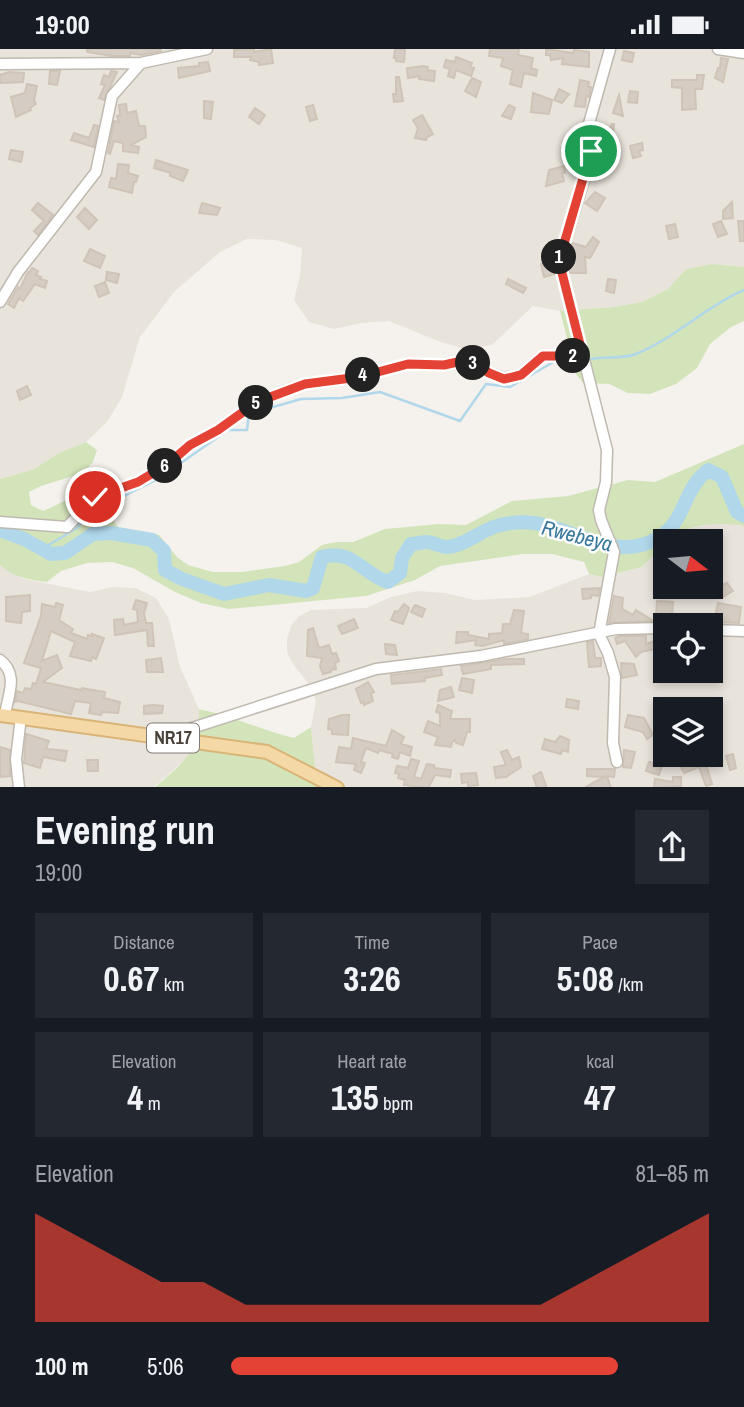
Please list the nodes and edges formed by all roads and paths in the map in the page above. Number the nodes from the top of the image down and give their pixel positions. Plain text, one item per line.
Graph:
1 (207, 49) edge
2 (610, 49) edge
3 (718, 49) edge
4 (744, 54) edge
5 (141, 63) junction
6 (0, 64) edge
7 (0, 302) edge
8 (583, 356) junction
9 (0, 522) edge
10 (653, 628) edge
11 (723, 630) edge
12 (744, 631) edge
13 (599, 634) junction
14 (0, 660) edge
15 (2, 715) edge
16 (21, 717) junction
17 (167, 737) junction
18 (617, 762) dead end
19 (19, 787) edge
20 (337, 787) edge

1 - 5 street
2 - 8 street
3 - 4 street
5 - 6 street
5 - 7 street
8 - 9 street
8 - 13 street
10 - 13 street
11 - 12 street
13 - 17 street
13 - 18 street
14 - 15 street
15 - 16 main road, NR17
16 - 17 main road, NR17
16 - 19 street
17 - 20 main road, NR17

